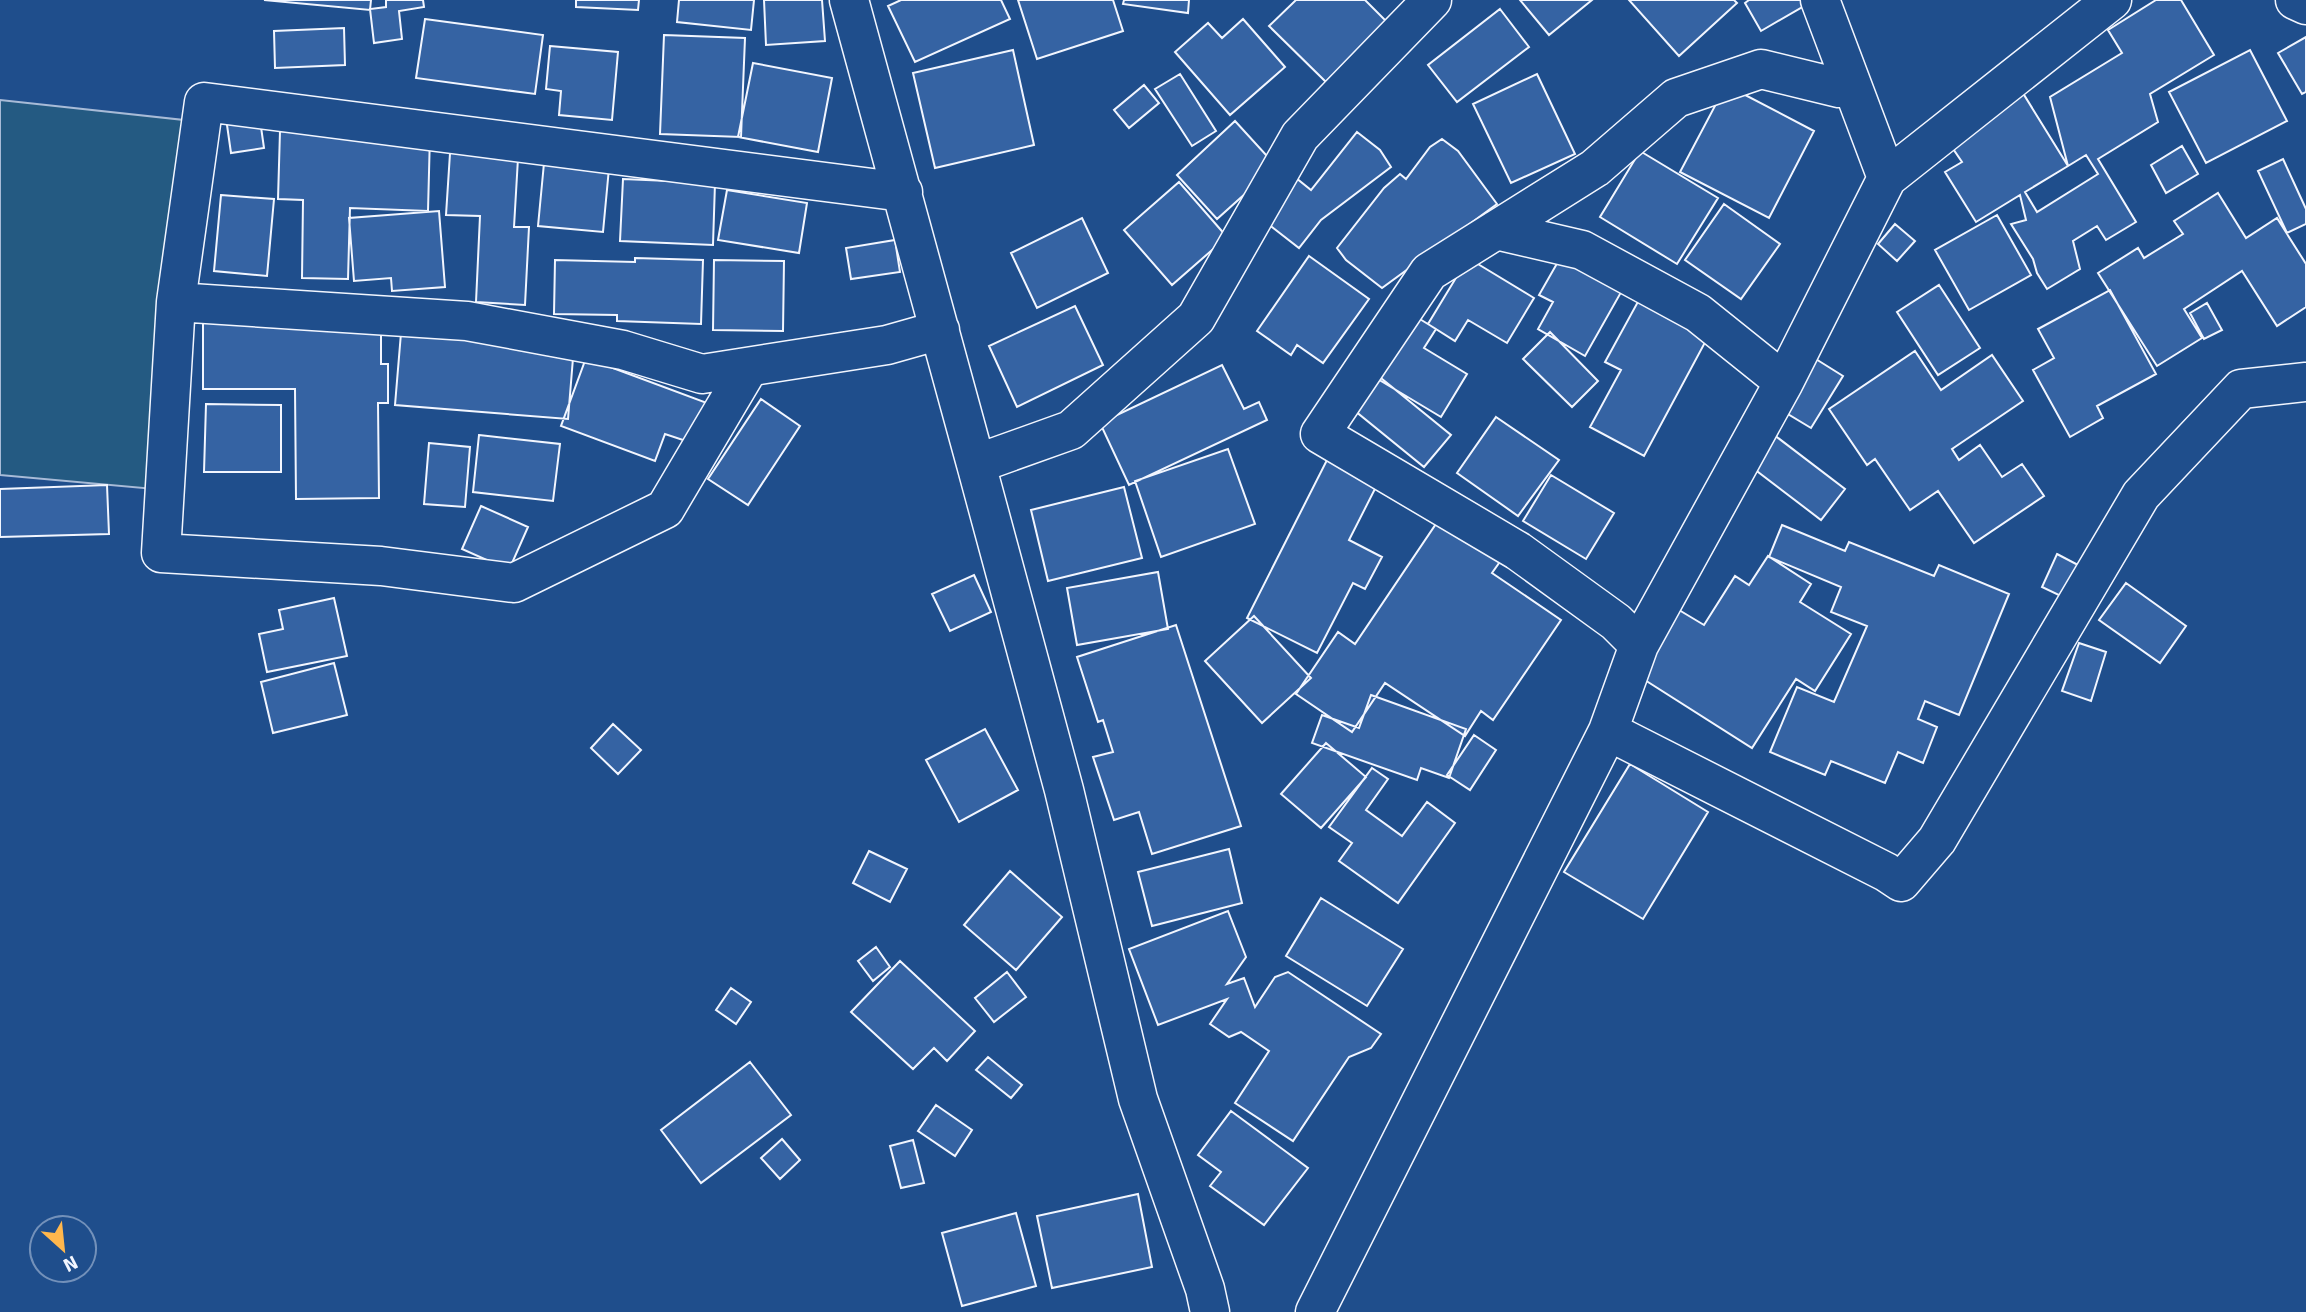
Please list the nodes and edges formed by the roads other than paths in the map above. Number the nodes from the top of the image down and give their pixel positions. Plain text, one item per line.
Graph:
1 (849, 0) edge
2 (1432, 0) edge
3 (1820, 0) edge
4 (2112, 0) edge
5 (2295, 0) edge
6 (2306, 5) edge
7 (1839, 89) dead end
8 (1887, 178) junction
9 (903, 192) junction
10 (1496, 230) junction
11 (176, 302) junction
12 (940, 330) junction
13 (749, 367) junction
14 (1784, 382) junction
15 (2306, 382) edge
16 (976, 464) junction
17 (1639, 645) junction
18 (1608, 731) junction
19 (1210, 1312) edge
20 (1315, 1312) edge

1 - 9 street
2 - 16 street
3 - 8 street
4 - 8 street
5 - 6 street
7 - 10 street
8 - 14 street
9 - 11 street
9 - 12 street
10 - 14 street
10 - 17 street
11 - 13 street
11 - 13 street
12 - 13 street
12 - 16 street
14 - 17 street
15 - 18 street
16 - 19 street
17 - 18 street
18 - 20 street

